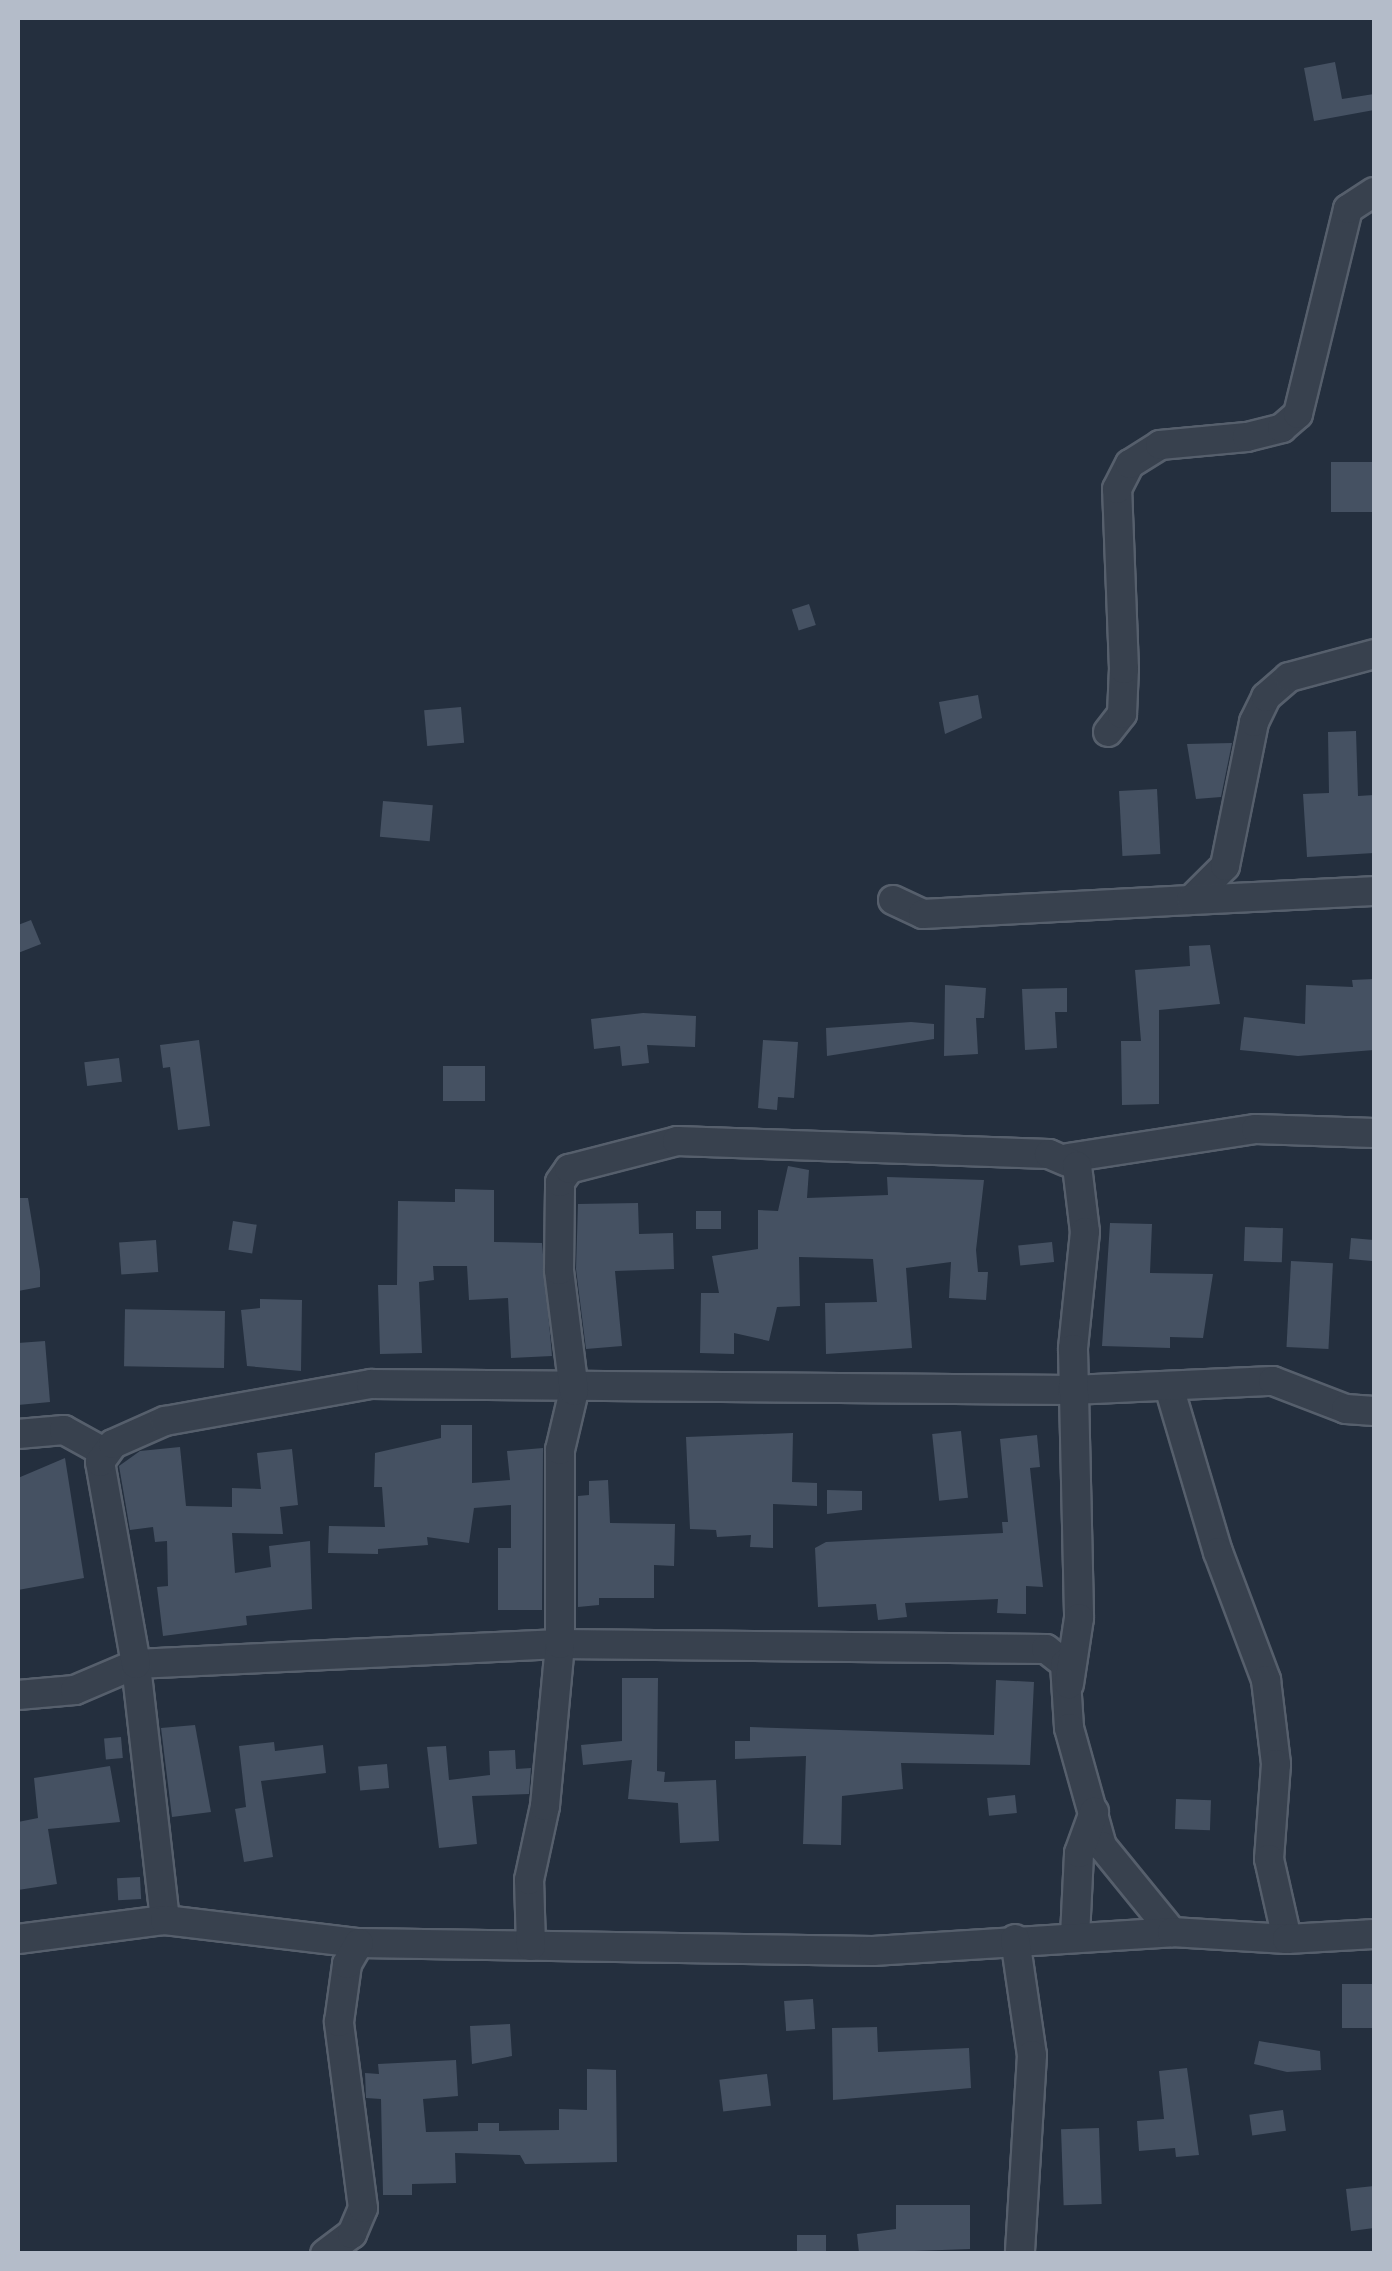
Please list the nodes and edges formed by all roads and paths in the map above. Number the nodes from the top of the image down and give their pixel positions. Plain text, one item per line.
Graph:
1 (1374, 192) edge
2 (1374, 654) edge
3 (1108, 732) dead end
4 (1374, 891) edge
5 (893, 900) dead end
6 (1191, 900) junction
7 (1374, 1133) edge
8 (1068, 1158) junction
9 (1169, 1387) junction
10 (574, 1390) junction
11 (1072, 1390) junction
12 (1374, 1411) edge
13 (18, 1434) edge
14 (104, 1452) junction
15 (560, 1644) junction
16 (136, 1664) junction
17 (1069, 1684) junction
18 (18, 1695) edge
19 (1094, 1810) junction
20 (164, 1920) junction
21 (1172, 1932) junction
22 (1374, 1934) edge
23 (1075, 1936) junction
24 (1015, 1938) junction
25 (1287, 1939) junction
26 (18, 1940) edge
27 (358, 1943) junction
28 (531, 1946) junction
29 (333, 2252) edge
30 (1020, 2254) edge

1 - 3 street
2 - 6 street
4 - 6 street
5 - 6 street
7 - 8 street
8 - 10 street
8 - 11 street
9 - 11 street
9 - 12 street
9 - 25 street
10 - 11 street
10 - 14 street
10 - 15 street
11 - 17 street
13 - 14 street
14 - 16 street
15 - 16 street
15 - 17 street
15 - 28 street
16 - 18 street
16 - 20 street
17 - 19 street
19 - 21 street
19 - 23 street
20 - 26 street
20 - 27 street
21 - 23 street
21 - 25 street
22 - 25 street
23 - 24 street
24 - 28 street
24 - 30 street
27 - 28 street
27 - 29 street

